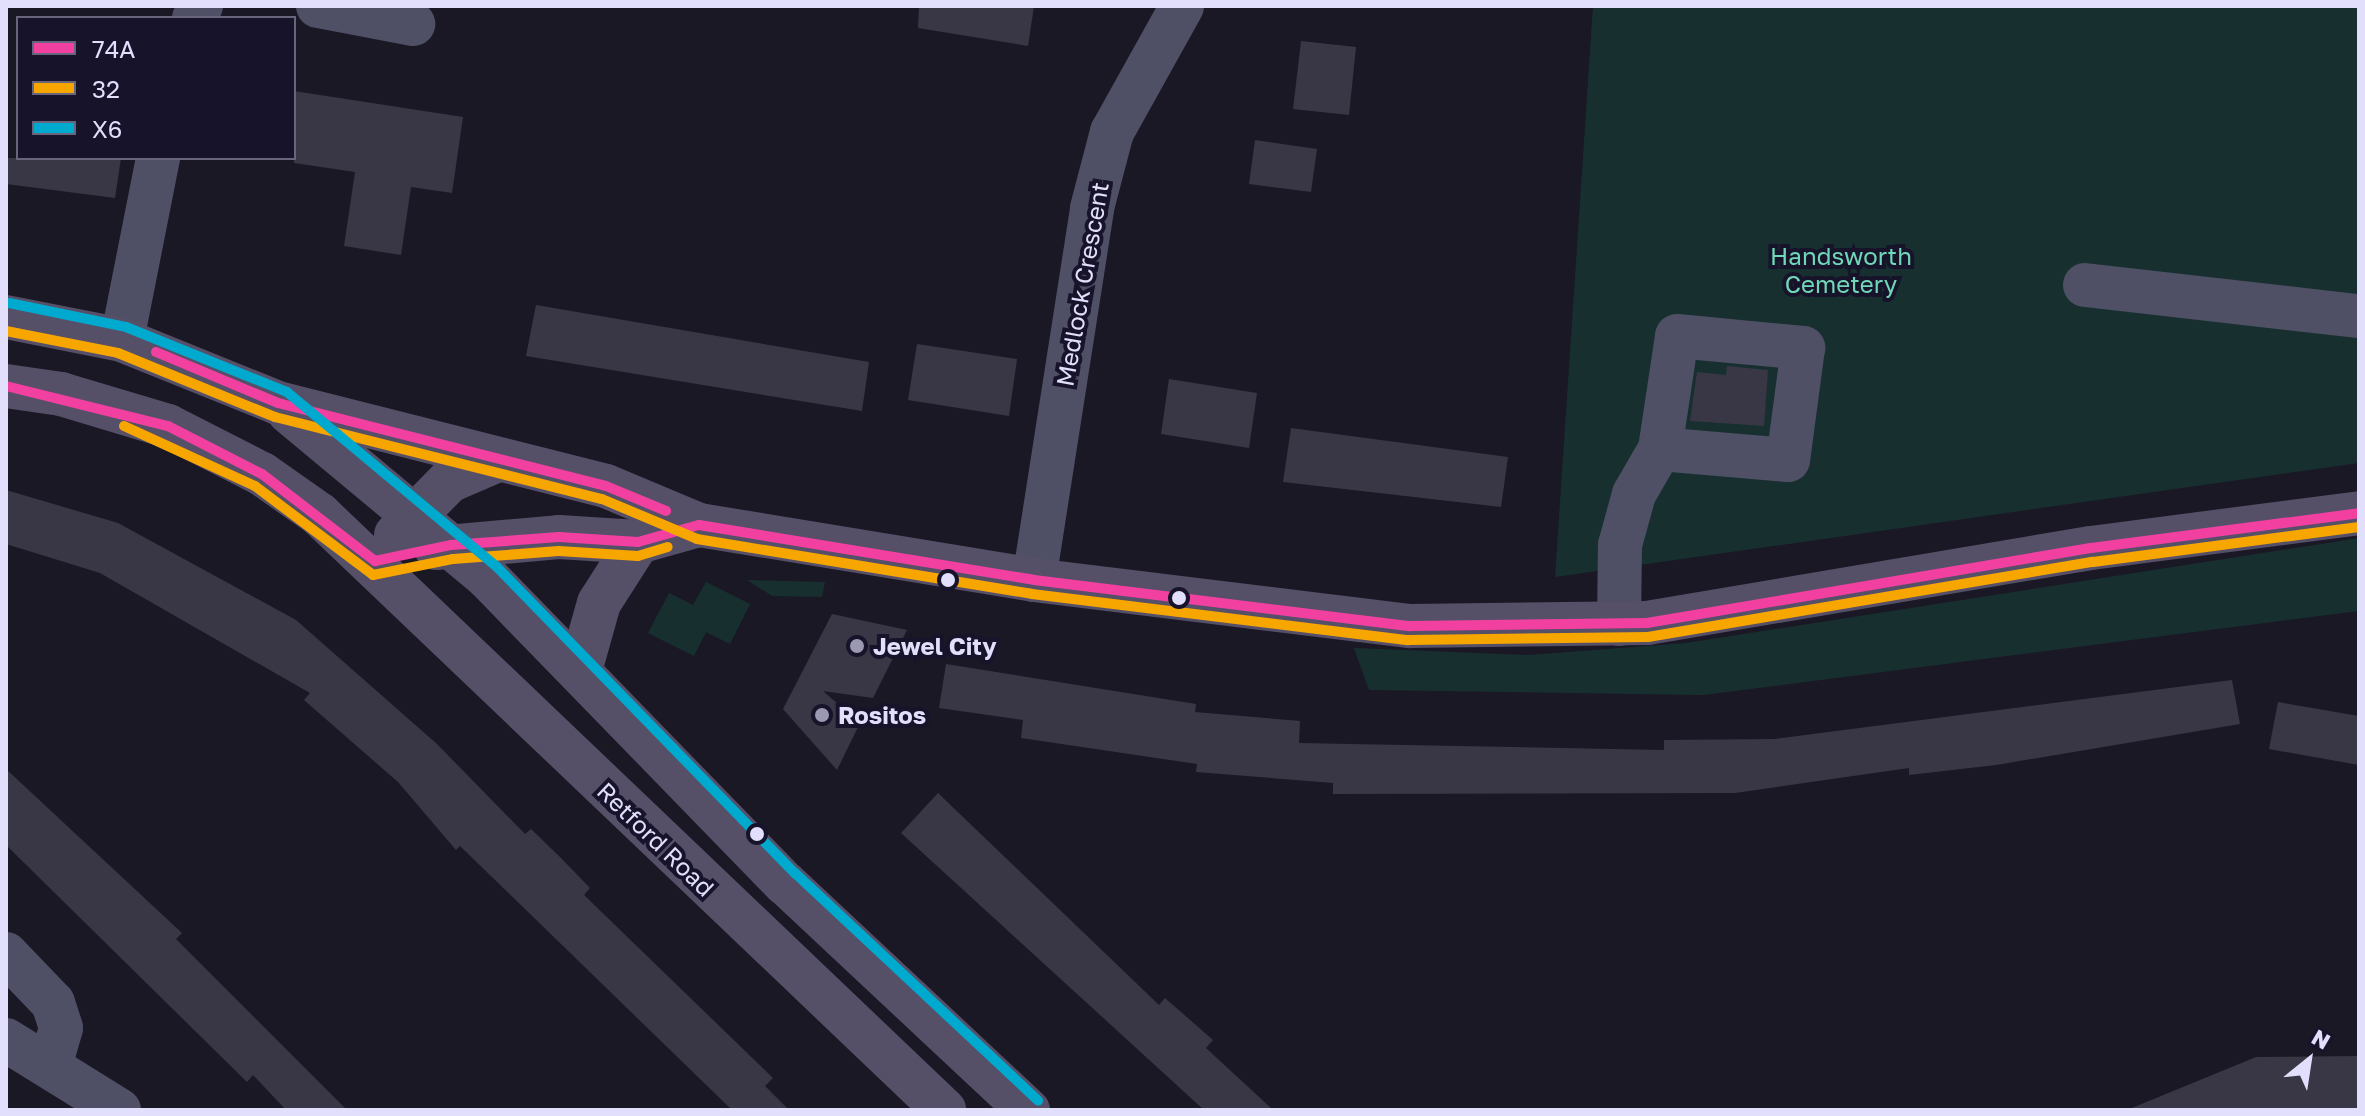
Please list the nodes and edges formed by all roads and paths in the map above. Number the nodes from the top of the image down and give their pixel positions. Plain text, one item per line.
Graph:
1 (318, 6) edge
2 (1182, 6) edge
3 (413, 24) dead end
4 (158, 160) edge
5 (2085, 285) dead end
6 (2359, 316) edge
7 (6, 317) edge
8 (122, 340) junction
9 (6, 386) edge
10 (278, 403) junction
11 (1660, 449) dead end
12 (498, 460) junction
13 (414, 513) junction
14 (2359, 513) edge
15 (699, 525) junction
16 (638, 542) junction
17 (451, 545) junction
18 (375, 561) junction
19 (1034, 580) junction
20 (1619, 624) junction
21 (581, 667) junction
22 (6, 954) edge
23 (6, 1040) edge
24 (51, 1063) junction
25 (119, 1110) edge
26 (944, 1110) edge
27 (1028, 1110) edge

1 - 3 street
2 - 19 street, Medlock Crescent
4 - 8 street
5 - 6 street
7 - 8 main road
8 - 10 main road
9 - 18 main road, Retford Road
10 - 12 main road
10 - 13 main road
11 - 20 street
12 - 13 main road
12 - 15 main road
13 - 17 main road
13 - 18 main road
14 - 20 main road
15 - 16 main road
15 - 19 main road
16 - 17 main road
16 - 21 main road
17 - 18 main road
17 - 21 main road
18 - 26 main road, Retford Road
19 - 20 main road
21 - 27 main road
22 - 24 street
23 - 24 street
24 - 25 street

